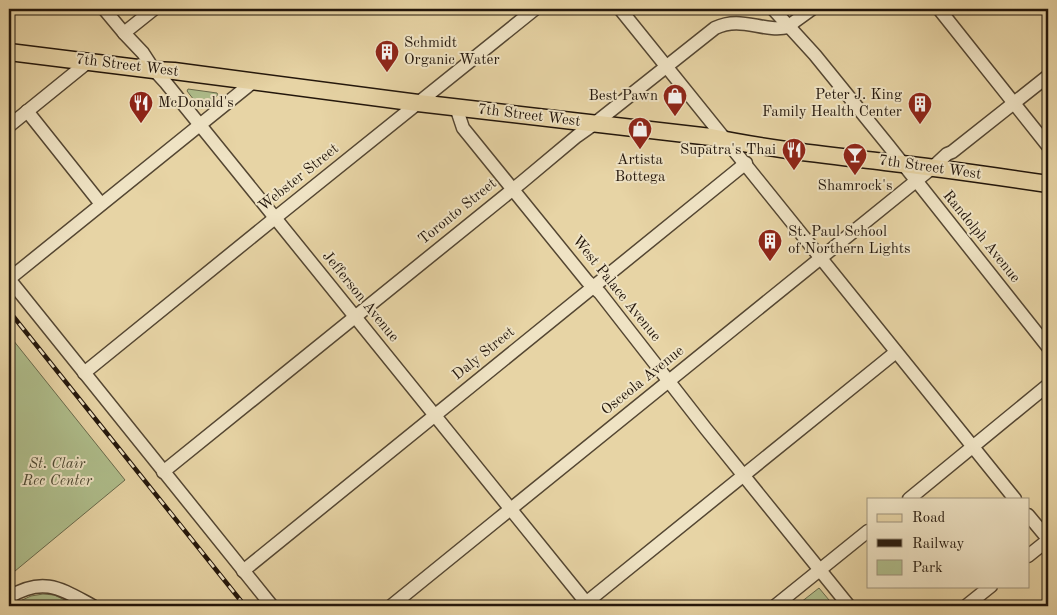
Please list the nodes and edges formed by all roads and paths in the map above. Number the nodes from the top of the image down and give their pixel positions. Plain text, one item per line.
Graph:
1 (104, 9) edge
2 (154, 9) edge
3 (535, 9) edge
4 (620, 9) edge
5 (773, 9) edge
6 (812, 9) edge
7 (939, 9) edge
8 (789, 27) junction
9 (124, 33) junction
10 (9, 52) edge
11 (88, 62) junction
12 (666, 66) junction
13 (154, 70) junction
14 (1048, 76) edge
15 (253, 82) junction
16 (418, 103) junction
17 (1015, 103) junction
18 (456, 107) junction
19 (27, 112) junction
20 (199, 124) junction
21 (594, 124) junction
22 (9, 126) edge
23 (728, 140) junction
24 (1048, 146) edge
25 (746, 164) junction
26 (902, 164) junction
27 (932, 168) junction
28 (916, 181) junction
29 (1048, 184) edge
30 (512, 189) junction
31 (101, 204) junction
32 (275, 218) junction
33 (821, 258) junction
34 (9, 279) edge
35 (593, 287) junction
36 (355, 316) junction
37 (1048, 348) edge
38 (896, 352) junction
39 (84, 374) junction
40 (669, 382) junction
41 (1048, 385) edge
42 (435, 416) junction
43 (973, 446) junction
44 (163, 472) junction
45 (744, 475) junction
46 (909, 498) edge
47 (1014, 498) edge
48 (511, 509) junction
49 (1030, 518) edge
50 (867, 532) edge
51 (1048, 540) edge
52 (1030, 554) edge
53 (820, 570) junction
54 (243, 571) junction
55 (988, 588) edge
56 (9, 597) edge
57 (586, 605) edge
58 (93, 606) edge
59 (272, 606) edge
60 (391, 606) edge
61 (775, 606) edge
62 (849, 606) edge
63 (966, 606) edge

1 - 9 street, Jefferson Avenue
2 - 9 street
3 - 16 street, Webster Street
4 - 12 street
5 - 8 street, Randolph Avenue
6 - 8 street
7 - 17 street
8 - 12 street, Toronto Street
8 - 26 street, Randolph Avenue
9 - 13 street, Jefferson Avenue
10 - 11 main road, 7th Street West
11 - 13 main road, 7th Street West
11 - 19 street
12 - 21 street, Toronto Street
12 - 23 street
13 - 15 main road, 7th Street West
13 - 20 street, Jefferson Avenue
14 - 17 street
15 - 16 main road, 7th Street West
15 - 20 street
16 - 18 main road, 7th Street West
16 - 32 street, Webster Street
17 - 24 street
17 - 27 street
18 - 21 main road, 7th Street West
18 - 30 street, West Palace Avenue
19 - 22 street
19 - 31 street
20 - 31 street
20 - 32 street, Jefferson Avenue
21 - 23 main road, 7th Street West
21 - 30 street, Toronto Street
23 - 25 street
23 - 26 main road, 7th Street West
25 - 33 street
25 - 35 street, Daly Street
26 - 27 main road, 7th Street West
26 - 28 street, Randolph Avenue
27 - 28 street, Osceola Avenue
27 - 29 main road, 7th Street West
28 - 33 street, Osceola Avenue
28 - 37 street, Randolph Avenue
30 - 35 street, West Palace Avenue
30 - 36 street, Toronto Street
31 - 34 street
32 - 36 street, Jefferson Avenue
32 - 39 street, Webster Street
33 - 38 street
33 - 40 street, Osceola Avenue
34 - 39 street
35 - 40 street, West Palace Avenue
35 - 42 street, Daly Street
36 - 42 street, Jefferson Avenue
36 - 44 street, Toronto Street
38 - 43 street
38 - 45 street
39 - 44 street
40 - 45 street, West Palace Avenue
40 - 48 street, Osceola Avenue
41 - 43 street
42 - 48 street, Jefferson Avenue
42 - 54 street, Daly Street
43 - 46 street
43 - 47 street
44 - 54 street
45 - 53 street, West Palace Avenue
45 - 57 street
48 - 57 street, Jefferson Avenue
48 - 60 street, Osceola Avenue
49 - 51 street
50 - 53 street
51 - 52 street
53 - 61 street
53 - 62 street, West Palace Avenue
54 - 59 street
55 - 63 street
56 - 58 street

